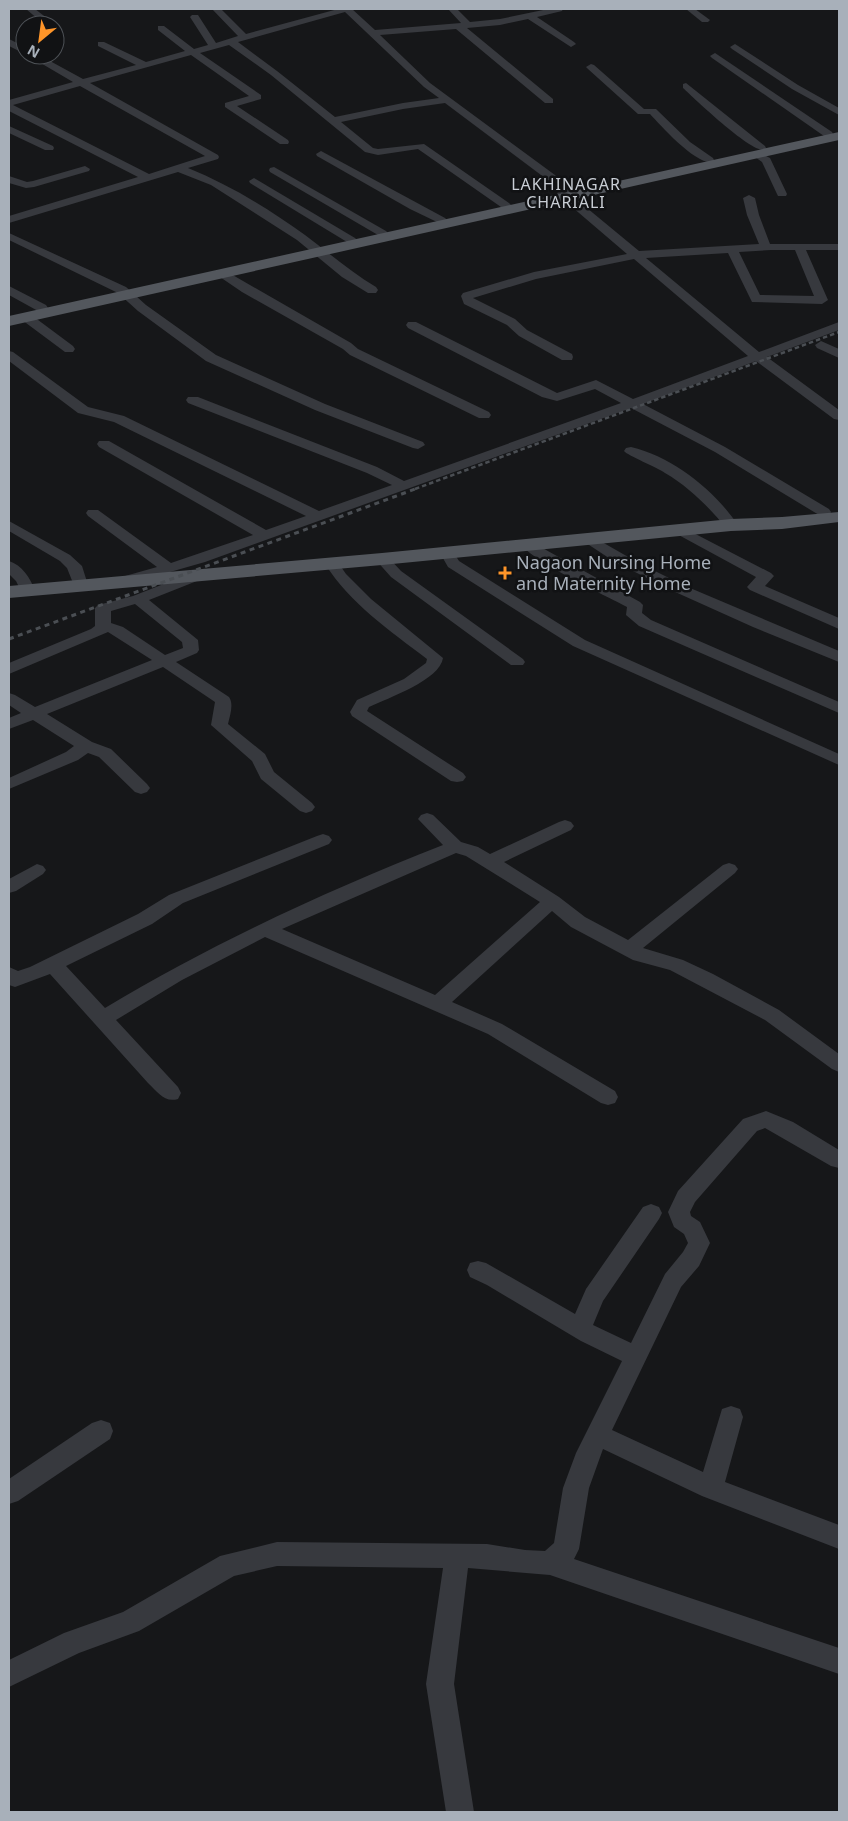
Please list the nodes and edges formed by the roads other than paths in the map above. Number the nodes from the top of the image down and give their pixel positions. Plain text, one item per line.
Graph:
1 (216, 9) edge
2 (347, 9) edge
3 (452, 9) edge
4 (559, 9) edge
5 (690, 9) edge
6 (530, 16) junction
7 (196, 17) dead end
8 (705, 20) dead end
9 (464, 25) junction
10 (161, 28) dead end
11 (373, 33) junction
12 (244, 37) junction
13 (230, 41) junction
14 (101, 44) dead end
15 (571, 44) dead end
16 (213, 46) junction
17 (735, 47) dead end
18 (192, 52) junction
19 (715, 56) dead end
20 (50, 65) edge
21 (145, 65) junction
22 (591, 67) dead end
23 (82, 83) junction
24 (686, 86) dead end
25 (448, 100) junction
26 (549, 101) dead end
27 (11, 102) edge
28 (839, 112) edge
29 (331, 121) junction
30 (9, 129) edge
31 (836, 136) edge
32 (284, 142) dead end
33 (50, 148) dead end
34 (759, 151) junction
35 (321, 154) dead end
36 (710, 160) junction
37 (178, 168) junction
38 (84, 169) dead end
39 (274, 170) dead end
40 (339, 176) dead end
41 (147, 177) junction
42 (9, 179) edge
43 (254, 181) dead end
44 (566, 194) junction
45 (782, 194) dead end
46 (750, 198) dead end
47 (505, 205) junction
48 (9, 220) edge
49 (441, 220) junction
50 (425, 223) junction
51 (382, 234) junction
52 (9, 236) edge
53 (351, 240) junction
54 (766, 247) junction
55 (799, 247) junction
56 (838, 247) edge
57 (732, 249) junction
58 (317, 251) junction
59 (637, 255) junction
60 (224, 274) junction
61 (9, 290) edge
62 (372, 290) dead end
63 (124, 292) junction
64 (42, 308) junction
65 (9, 315) edge
66 (26, 317) junction
67 (9, 321) edge
68 (412, 325) dead end
69 (839, 326) edge
70 (839, 338) edge
71 (821, 345) junction
72 (69, 349) dead end
73 (839, 354) edge
74 (9, 355) edge
75 (756, 356) junction
76 (566, 357) dead end
77 (770, 364) junction
78 (193, 400) dead end
79 (631, 404) junction
80 (484, 415) dead end
81 (839, 416) edge
82 (104, 444) dead end
83 (418, 445) dead end
84 (630, 451) dead end
85 (401, 486) junction
86 (93, 513) dead end
87 (834, 513) edge
88 (318, 516) junction
89 (731, 524) junction
90 (9, 525) edge
91 (680, 530) junction
92 (264, 535) junction
93 (588, 538) junction
94 (528, 544) junction
95 (447, 553) junction
96 (382, 560) junction
97 (332, 564) junction
98 (9, 566) edge
99 (169, 568) junction
100 (197, 576) junction
101 (120, 582) junction
102 (80, 585) junction
103 (18, 591) edge
104 (138, 599) junction
105 (839, 624) edge
106 (102, 625) junction
107 (839, 658) edge
108 (164, 661) junction
109 (517, 662) dead end
110 (9, 669) edge
111 (9, 698) edge
112 (839, 708) edge
113 (34, 714) junction
114 (9, 724) edge
115 (86, 746) junction
116 (839, 760) edge
117 (457, 777) dead end
118 (9, 784) edge
119 (141, 788) dead end
120 (306, 807) dead end
121 (427, 819) dead end
122 (565, 826) dead end
123 (323, 840) dead end
124 (456, 847) junction
125 (489, 862) junction
126 (729, 869) dead end
127 (37, 870) dead end
128 (9, 887) edge
129 (552, 901) junction
130 (265, 929) junction
131 (630, 949) junction
132 (52, 964) junction
133 (11, 979) edge
134 (438, 1004) junction
135 (104, 1018) junction
136 (839, 1064) edge
137 (171, 1093) dead end
138 (608, 1097) dead end
139 (839, 1160) edge
140 (651, 1213) dead end
141 (478, 1270) dead end
142 (580, 1329) junction
143 (634, 1356) junction
144 (731, 1417) dead end
145 (101, 1431) dead end
146 (598, 1435) junction
147 (711, 1488) junction
148 (9, 1493) edge
149 (839, 1538) edge
150 (457, 1556) junction
151 (550, 1563) junction
152 (839, 1662) edge
153 (9, 1674) edge
154 (460, 1812) edge

1 - 12 street
2 - 11 street
2 - 12 street
3 - 9 street
4 - 6 street
5 - 8 street
6 - 9 street
6 - 15 street
7 - 16 street
9 - 11 street
9 - 26 street
10 - 18 street
11 - 25 street
12 - 13 street
13 - 16 street
13 - 29 street
14 - 21 street
16 - 18 street
17 - 28 street
18 - 21 street
18 - 32 street
19 - 31 street
20 - 23 street
21 - 23 street
22 - 36 street
23 - 27 street
23 - 37 street
24 - 34 street
25 - 29 street
25 - 44 street
27 - 41 street
29 - 47 street
30 - 33 street
31 - 34 main road
34 - 36 main road
34 - 44 main road
34 - 45 street
35 - 49 street
36 - 44 main road
37 - 41 street
37 - 58 street
38 - 42 street
39 - 51 street
40 - 50 street
41 - 48 street
43 - 53 street
44 - 47 main road
44 - 58 main road
44 - 59 street
46 - 54 street
47 - 49 main road
49 - 50 main road
50 - 51 main road
51 - 53 main road
52 - 63 street
53 - 58 main road
54 - 55 street
54 - 57 street
55 - 56 street
55 - 57 street
57 - 59 street
58 - 60 main road
58 - 62 street
58 - 63 main road
59 - 75 street
59 - 76 street
60 - 63 main road
60 - 80 street
61 - 64 street
63 - 64 main road
63 - 66 main road
63 - 83 street
64 - 65 main road
66 - 67 main road
66 - 72 street
68 - 79 street
69 - 75 street
70 - 71 street
71 - 73 street
71 - 77 street
74 - 88 street
75 - 77 street
75 - 79 street
77 - 81 street
78 - 85 street
79 - 85 street
79 - 87 street
82 - 92 street
84 - 89 street
85 - 88 street
86 - 99 street
87 - 89 main road
88 - 92 street
89 - 91 main road
90 - 102 street
91 - 93 main road
91 - 105 street
92 - 99 street
93 - 94 main road
93 - 107 street
94 - 95 main road
94 - 112 street
95 - 96 main road
95 - 116 street
96 - 97 main road
96 - 109 street
97 - 100 main road
97 - 117 street
98 - 103 street
99 - 101 street
100 - 101 main road
100 - 104 street
101 - 102 main road
102 - 103 main road
104 - 106 street
104 - 108 street
106 - 108 street
106 - 110 street
108 - 113 street
108 - 120 street
111 - 113 street
113 - 114 street
113 - 115 street
115 - 118 street
115 - 119 street
121 - 124 street
122 - 125 street
123 - 132 street
124 - 125 street
124 - 130 street
125 - 129 street
126 - 131 street
127 - 128 street
129 - 131 street
129 - 134 street
130 - 134 street
130 - 135 street
131 - 136 street
132 - 133 street
132 - 135 street
134 - 138 street
135 - 137 street
139 - 143 street
140 - 142 street
141 - 142 street
142 - 143 street
143 - 146 street
144 - 147 street
145 - 148 street
146 - 147 street
146 - 151 street
147 - 149 street
150 - 151 street
150 - 153 street
150 - 154 street
151 - 152 street

